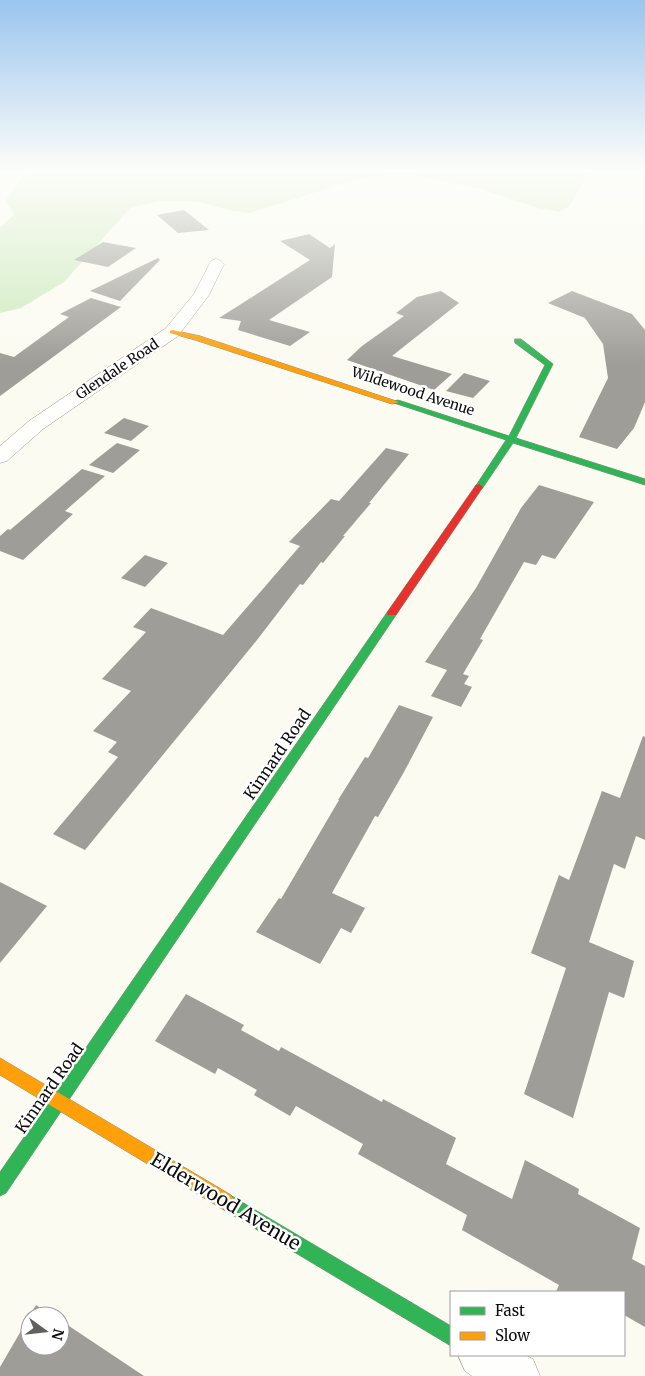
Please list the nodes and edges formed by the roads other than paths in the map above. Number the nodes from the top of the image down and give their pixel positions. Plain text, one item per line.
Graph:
1 (216, 264) dead end
2 (172, 332) junction
3 (518, 341) dead end
4 (512, 438) junction
5 (0, 457) edge
6 (645, 482) edge
7 (0, 1066) edge
8 (60, 1101) junction
9 (0, 1187) edge
10 (450, 1336) edge
11 (483, 1356) edge
12 (516, 1376) edge

1 - 2 street, Glendale Road
2 - 4 street, Wildewood Avenue
2 - 5 street, Glendale Road
3 - 4 street, Kinnard Road
4 - 6 street, Wildewood Avenue
4 - 8 street, Kinnard Road
7 - 8 street, Elderwood Avenue
8 - 9 street, Kinnard Road
8 - 10 street, Elderwood Avenue
11 - 12 street

